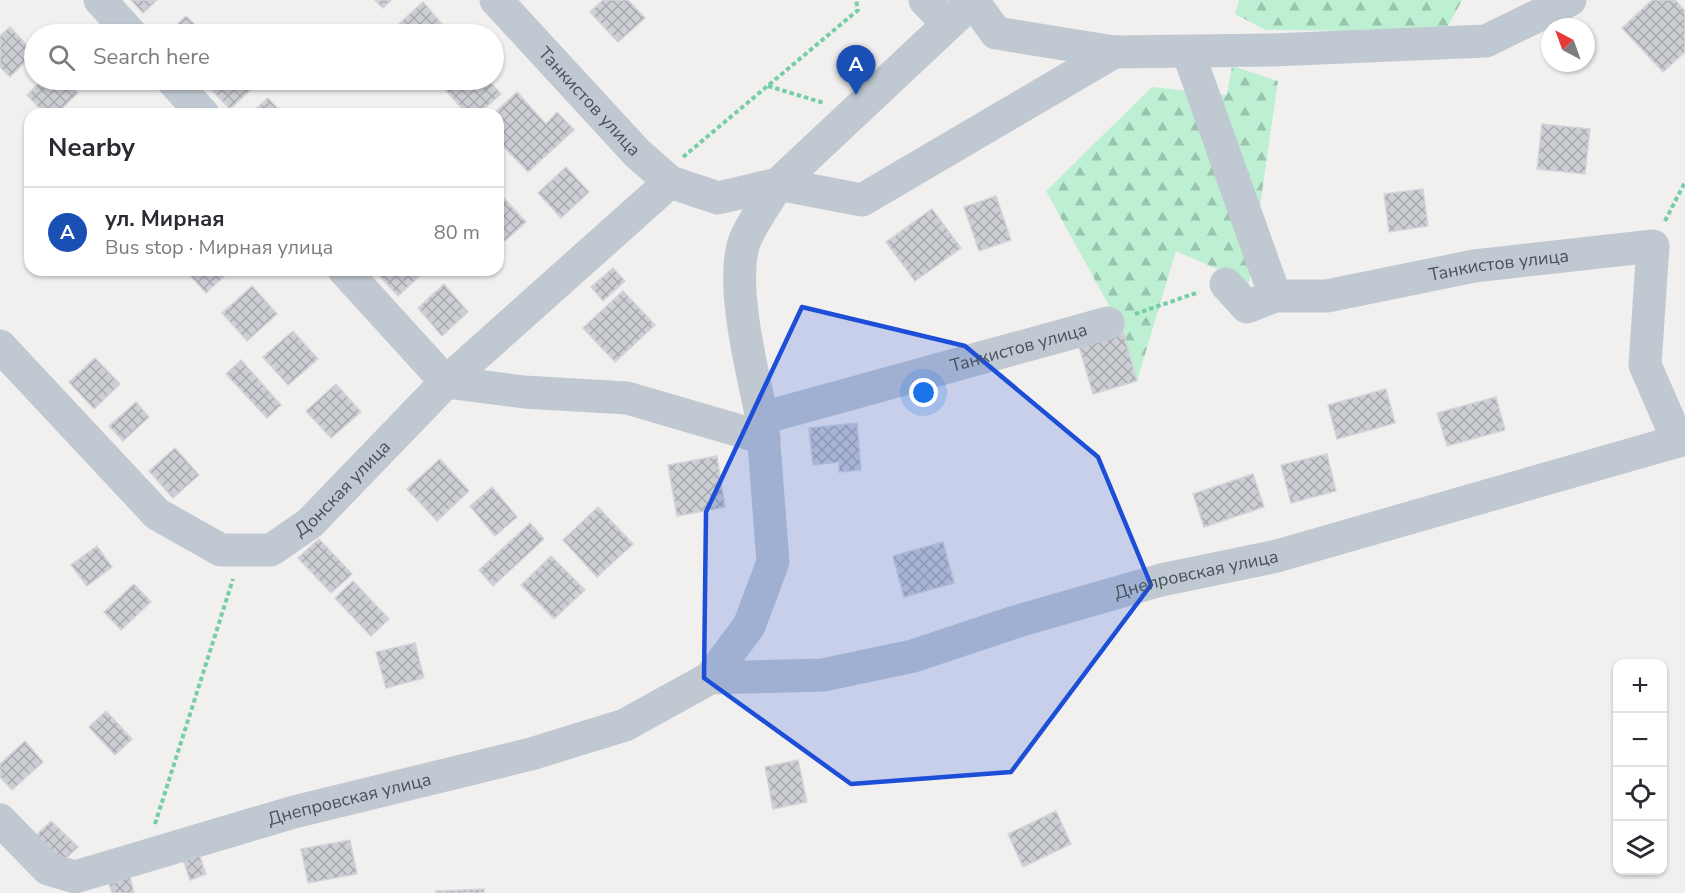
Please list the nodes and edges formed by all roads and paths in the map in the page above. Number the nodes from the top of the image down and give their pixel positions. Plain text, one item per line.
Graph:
1 (100, 0) edge
2 (496, 0) edge
3 (856, 0) edge
4 (925, 0) edge
5 (973, 0) edge
6 (1570, 0) edge
7 (947, 23) junction
8 (122, 24) edge
9 (1114, 52) junction
10 (1188, 52) junction
11 (767, 86) junction
12 (181, 90) edge
13 (198, 108) edge
14 (856, 112) junction
15 (666, 179) junction
16 (1685, 182) edge
17 (778, 184) junction
18 (1653, 246) junction
19 (349, 276) edge
20 (1226, 284) joint
21 (1275, 296) junction
22 (1108, 323) joint
23 (0, 346) edge
24 (446, 382) junction
25 (763, 428) junction
26 (1682, 440) edge
27 (242, 550) junction
28 (710, 678) junction
29 (0, 820) edge
30 (139, 858) junction
31 (51, 881) edge

1 - 8 street
2 - 15 street, Танкистов улица
3 - 11 path
4 - 7 street
5 - 7 street
5 - 9 street
6 - 10 street
7 - 14 street
9 - 10 street
9 - 17 street
10 - 21 street
11 - 14 path
11 - 15 path
12 - 13 street
14 - 17 street
15 - 17 street, Танкистов улица
15 - 24 street, Донская улица
16 - 18 path
17 - 25 street
18 - 21 street, Танкистов улица
18 - 26 street
19 - 24 street
20 - 21 street, Танкистов улица
20 - 22 path, Танкистов улица
22 - 25 street, Танкистов улица
23 - 27 street, Донская улица
24 - 25 street
24 - 27 street, Донская улица
25 - 28 street, Днепровская улица
26 - 28 street, Днепровская улица
27 - 30 path
28 - 30 street, Днепровская улица
29 - 31 street, Днепровская улица
30 - 31 street, Днепровская улица

